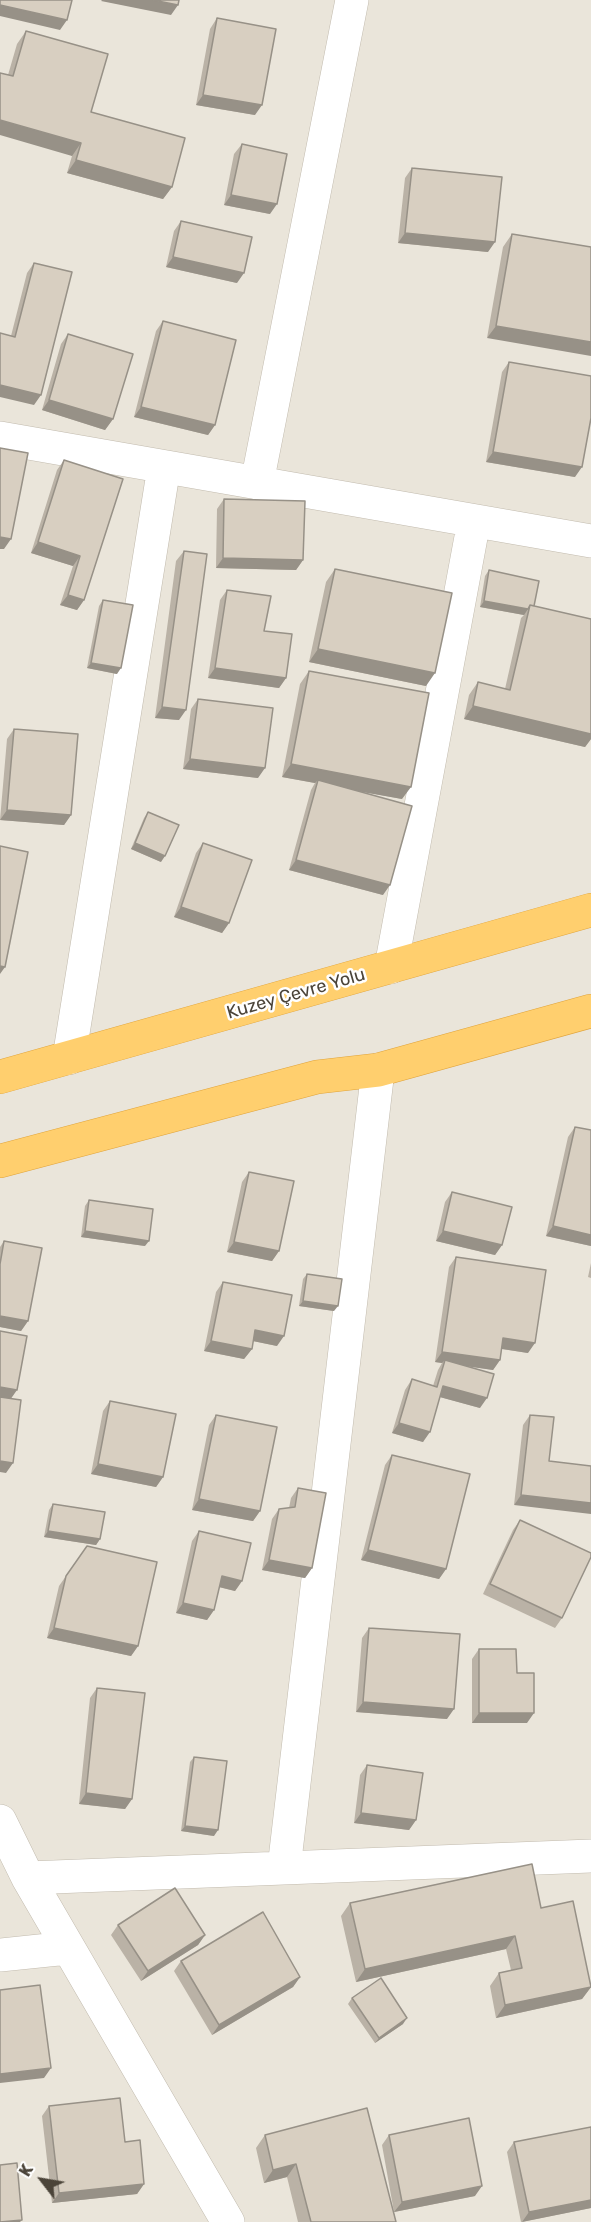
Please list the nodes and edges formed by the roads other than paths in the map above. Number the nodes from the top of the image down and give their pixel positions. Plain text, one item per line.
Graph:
1 (352, 0) edge
2 (0, 438) edge
3 (164, 466) junction
4 (257, 483) junction
5 (474, 521) junction
6 (591, 541) edge
7 (591, 910) edge
8 (391, 967) junction
9 (591, 1011) edge
10 (69, 1058) junction
11 (378, 1070) junction
12 (0, 1077) edge
13 (0, 1161) edge
14 (0, 1821) edge
15 (591, 1856) edge
16 (284, 1868) junction
17 (28, 1878) junction
18 (68, 1948) junction
19 (0, 1954) edge
20 (228, 2222) edge

1 - 4 street
2 - 3 street
3 - 4 street
3 - 10 street
4 - 5 street
5 - 6 street
5 - 8 street
7 - 8 highway, Kuzey Çevre Yolu
8 - 10 highway, Kuzey Çevre Yolu
9 - 11 highway
10 - 12 highway, Kuzey Çevre Yolu
11 - 13 highway
11 - 16 street
14 - 17 street
15 - 16 street
16 - 17 street
17 - 18 street
18 - 19 street
18 - 20 street

